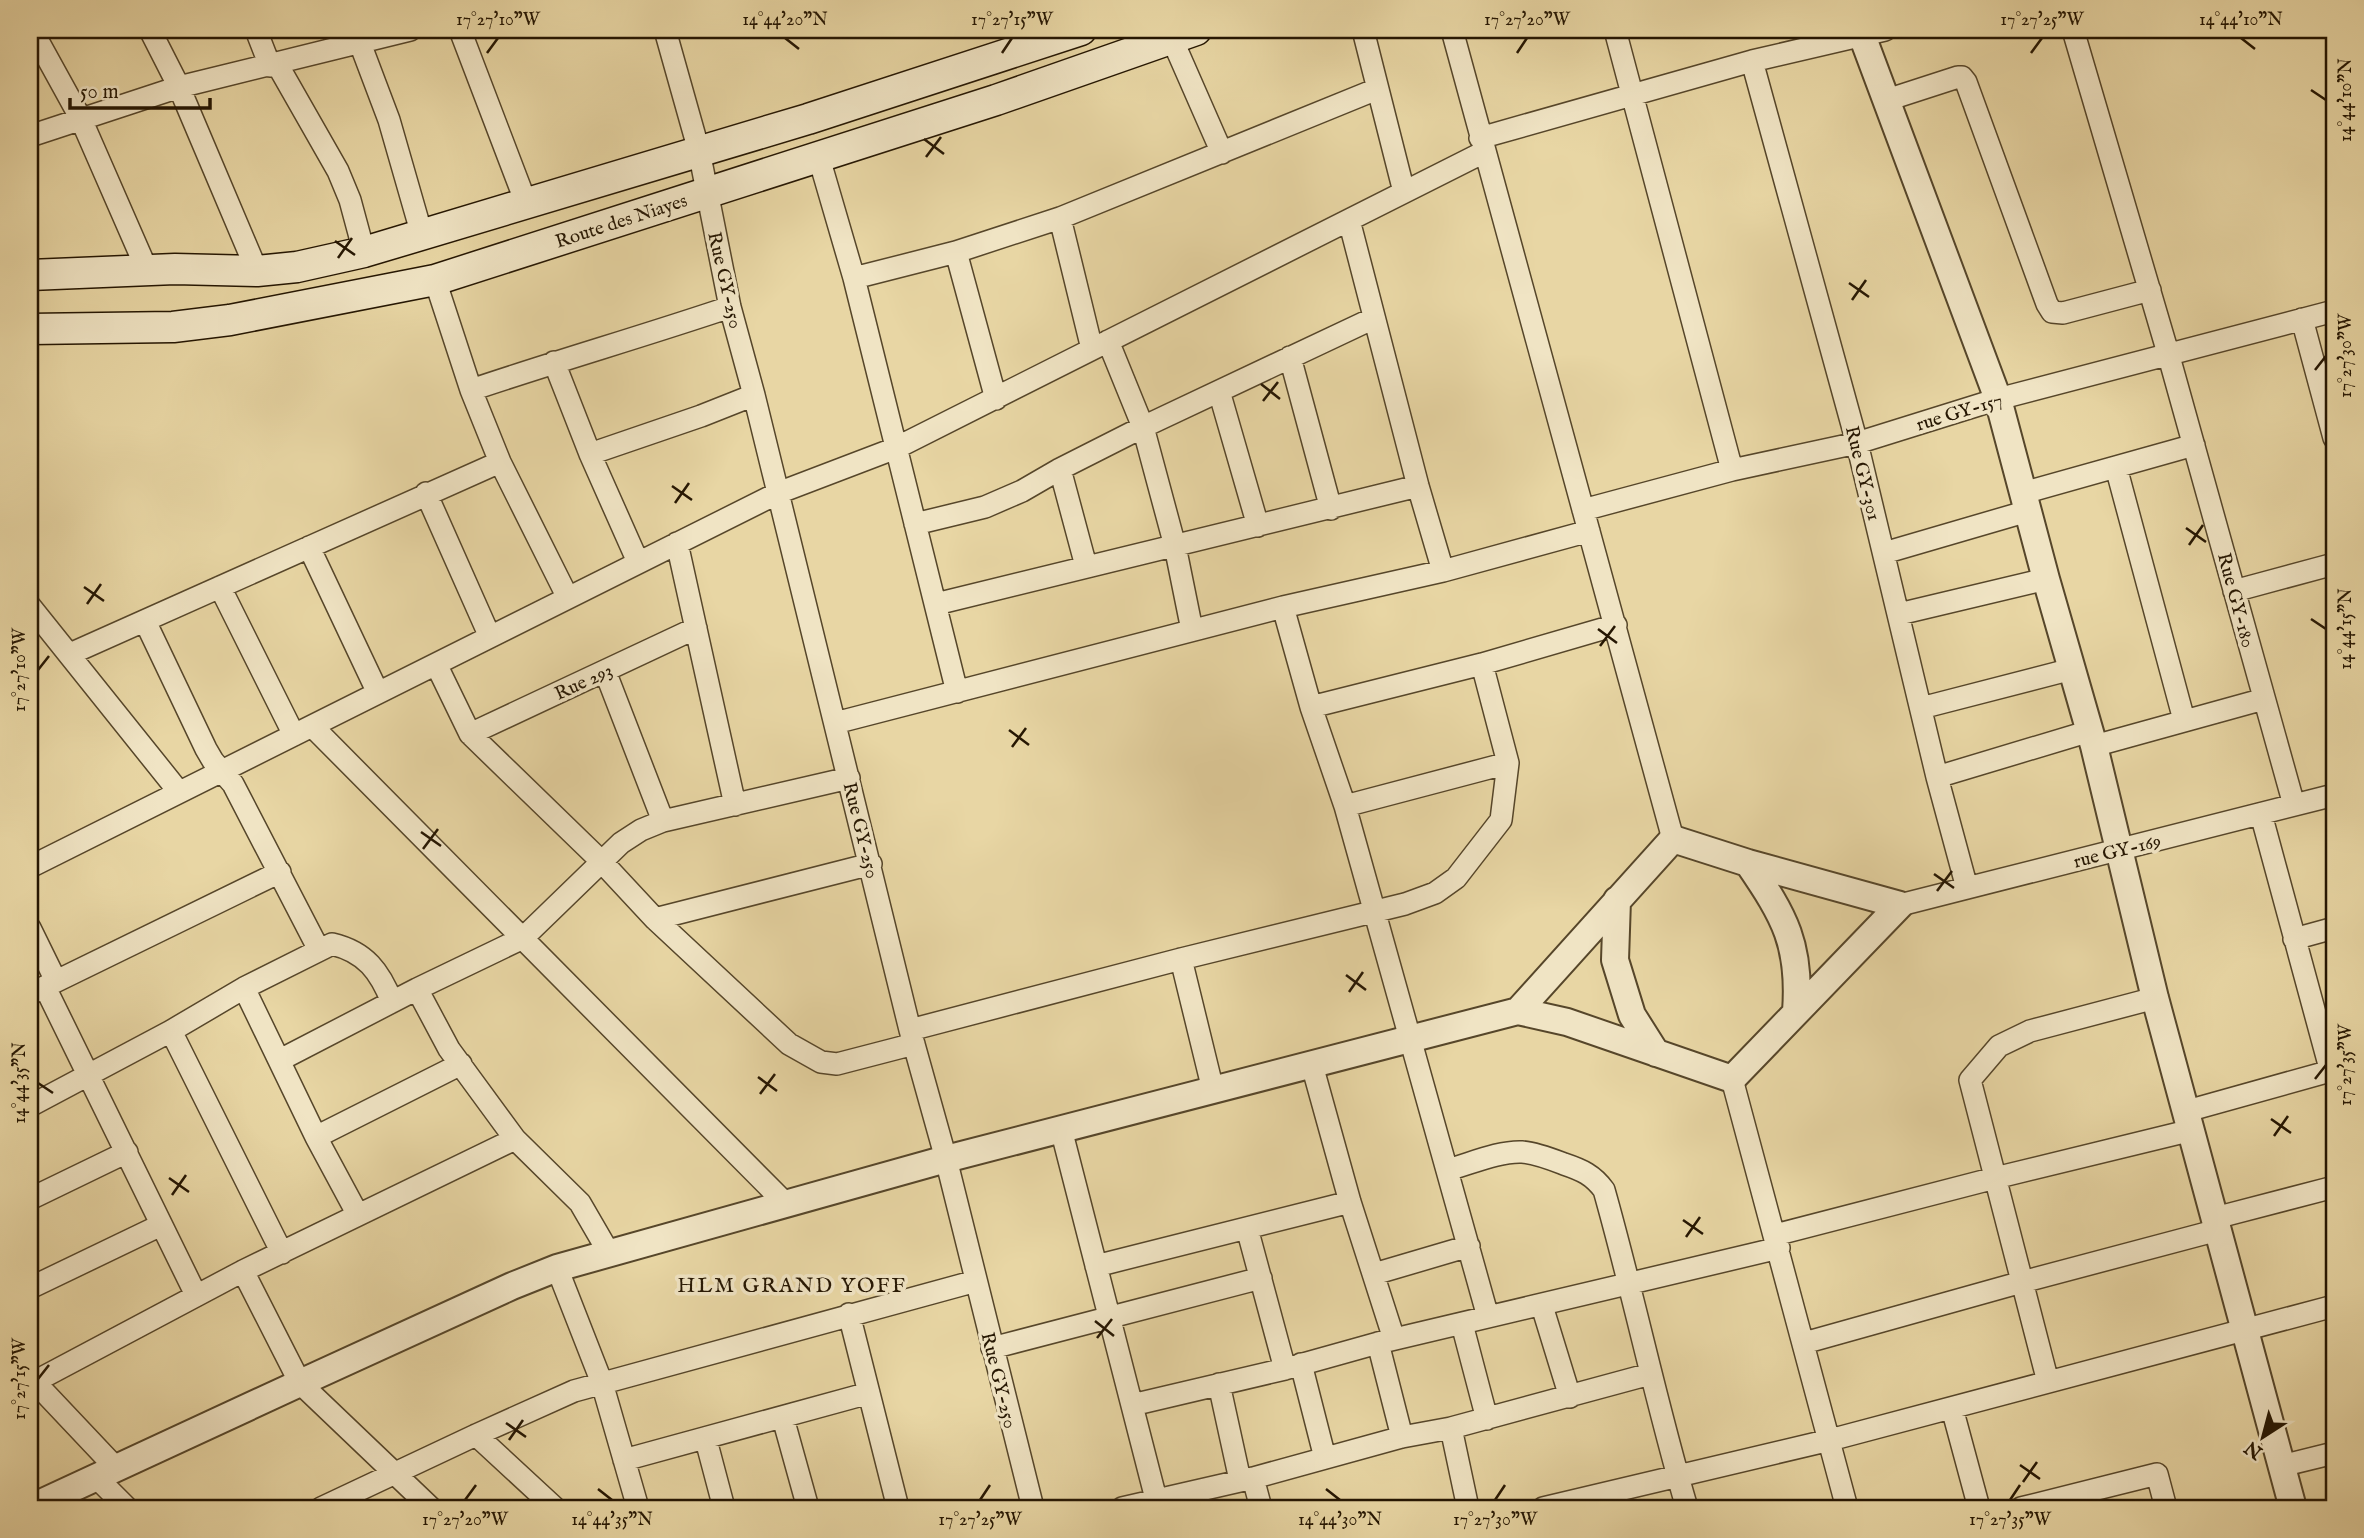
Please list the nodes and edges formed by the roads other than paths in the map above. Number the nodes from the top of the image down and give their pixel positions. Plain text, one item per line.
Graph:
1 (32, 30) edge
2 (150, 30) edge
3 (256, 30) edge
4 (410, 30) edge
5 (460, 30) edge
6 (665, 30) edge
7 (1036, 30) edge
8 (1363, 30) edge
9 (1451, 30) edge
10 (1615, 30) edge
11 (2073, 30) edge
12 (1071, 31) edge
13 (1869, 32) edge
14 (1184, 34) edge
15 (357, 36) edge
16 (1752, 61) junction
17 (274, 64) junction
18 (179, 87) junction
19 (1377, 89) junction
20 (1632, 94) junction
21 (1887, 100) junction
22 (81, 119) junction
23 (30, 136) edge
24 (1482, 145) junction
25 (699, 151) junction
26 (1222, 153) junction
27 (819, 158) junction
28 (707, 192) junction
29 (1404, 192) junction
30 (526, 203) junction
31 (1060, 218) junction
32 (1349, 220) junction
33 (422, 235) junction
34 (364, 251) junction
35 (956, 252) junction
36 (146, 270) junction
37 (257, 271) junction
38 (31, 273) edge
39 (854, 278) junction
40 (435, 280) junction
41 (2150, 289) junction
42 (730, 307) junction
43 (2334, 311) edge
44 (1374, 318) junction
45 (2302, 319) junction
46 (30, 329) edge
47 (1100, 345) junction
48 (2168, 354) junction
49 (1290, 357) junction
50 (554, 362) junction
51 (471, 390) junction
52 (1219, 391) junction
53 (754, 395) junction
54 (996, 399) junction
55 (1998, 399) junction
56 (1143, 427) junction
57 (2334, 438) edge
58 (1857, 443) junction
59 (2194, 445) junction
60 (896, 447) junction
61 (590, 454) junction
62 (500, 461) junction
63 (2116, 467) junction
64 (1060, 469) junction
65 (1732, 470) junction
66 (1418, 486) junction
67 (778, 492) junction
68 (426, 493) junction
69 (2025, 502) junction
70 (1331, 509) junction
71 (1583, 510) junction
72 (915, 524) junction
73 (1258, 526) junction
74 (1589, 531) junction
75 (677, 543) junction
76 (1175, 546) junction
77 (309, 547) junction
78 (1884, 553) junction
79 (638, 562) junction
80 (2334, 564) edge
81 (1086, 566) junction
82 (1443, 571) junction
83 (2046, 579) junction
84 (220, 587) junction
85 (2234, 591) junction
86 (568, 598) junction
87 (936, 604) junction
88 (30, 606) edge
89 (1283, 607) junction
90 (1899, 614) junction
91 (145, 621) junction
92 (1616, 625) junction
93 (696, 628) junction
94 (1192, 630) junction
95 (490, 637) junction
96 (70, 654) junction
97 (436, 663) junction
98 (1482, 664) junction
99 (2072, 669) junction
100 (605, 671) junction
101 (957, 692) junction
102 (378, 693) junction
103 (2264, 699) junction
104 (1311, 707) junction
105 (1921, 708) junction
106 (2184, 720) junction
107 (835, 723) junction
108 (303, 731) junction
109 (470, 734) junction
110 (2092, 739) junction
111 (1508, 763) junction
112 (222, 771) junction
113 (1937, 776) junction
114 (849, 778) junction
115 (178, 792) junction
116 (2334, 794) edge
117 (735, 804) junction
118 (2294, 805) junction
119 (1345, 806) junction
120 (2260, 814) junction
121 (663, 821) junction
122 (1673, 839) junction
123 (2118, 849) junction
124 (601, 861) junction
125 (1748, 863) junction
126 (871, 864) junction
127 (30, 867) edge
128 (280, 872) junction
129 (1966, 888) junction
130 (1617, 900) junction
131 (1900, 905) junction
132 (1374, 912) junction
133 (655, 919) junction
134 (30, 928) edge
135 (2334, 928) edge
136 (523, 938) junction
137 (2294, 939) junction
138 (319, 950) junction
139 (1181, 959) junction
140 (44, 987) edge
141 (244, 988) junction
142 (417, 989) junction
143 (2155, 998) junction
144 (392, 1002) junction
145 (1518, 1011) junction
146 (1796, 1012) junction
147 (171, 1031) junction
148 (912, 1037) junction
149 (1410, 1039) junction
150 (1656, 1053) junction
151 (280, 1060) junction
152 (461, 1064) junction
153 (1312, 1065) junction
154 (2333, 1071) edge
155 (89, 1075) junction
156 (1732, 1079) junction
157 (1213, 1090) junction
158 (30, 1106) edge
159 (2189, 1121) junction
160 (1061, 1129) junction
161 (316, 1137) junction
162 (514, 1139) junction
163 (127, 1152) junction
164 (946, 1159) junction
165 (1447, 1170) junction
166 (1995, 1178) junction
167 (2334, 1187) edge
168 (30, 1199) edge
169 (1350, 1202) junction
170 (785, 1203) junction
171 (358, 1215) junction
172 (2216, 1224) junction
173 (161, 1225) junction
174 (1247, 1228) junction
175 (1777, 1241) junction
176 (1469, 1246) junction
177 (282, 1253) junction
178 (609, 1253) junction
179 (1096, 1266) junction
180 (557, 1268) junction
181 (243, 1271) junction
182 (1374, 1274) junction
183 (1261, 1278) junction
184 (976, 1281) junction
185 (2022, 1282) junction
186 (1630, 1283) junction
187 (30, 1288) edge
188 (196, 1295) junction
189 (1542, 1306) junction
190 (2334, 1307) edge
191 (849, 1314) junction
192 (1109, 1317) junction
193 (1488, 1317) junction
194 (1462, 1324) junction
195 (2244, 1329) junction
196 (1386, 1341) junction
197 (1804, 1343) junction
198 (992, 1348) junction
199 (1293, 1367) junction
200 (1650, 1374) junction
201 (32, 1380) edge
202 (300, 1382) junction
203 (2048, 1382) junction
204 (602, 1383) junction
205 (1219, 1384) junction
206 (869, 1393) junction
207 (1570, 1396) junction
208 (1132, 1405) junction
209 (1952, 1408) junction
210 (783, 1418) junction
211 (1487, 1419) junction
212 (1451, 1428) junction
213 (476, 1435) junction
214 (1402, 1437) junction
215 (706, 1440) junction
216 (1830, 1440) junction
217 (2334, 1453) edge
218 (1325, 1458) junction
219 (624, 1460) junction
220 (2281, 1466) junction
221 (105, 1472) junction
222 (397, 1474) junction
223 (1677, 1475) junction
224 (1246, 1479) junction
225 (1156, 1499) junction
226 (30, 1508) edge
227 (127, 1508) edge
228 (321, 1508) edge
229 (431, 1508) edge
230 (555, 1508) edge
231 (638, 1508) edge
232 (724, 1508) edge
233 (808, 1508) edge
234 (898, 1508) edge
235 (1032, 1508) edge
236 (1122, 1508) edge
237 (1261, 1508) edge
238 (1468, 1508) edge
239 (1543, 1508) edge
240 (1687, 1508) edge
241 (1847, 1508) edge
242 (1979, 1508) edge
243 (2021, 1508) edge
244 (2166, 1508) edge
245 (2293, 1508) edge

1 - 22 street
2 - 18 street
3 - 17 street
4 - 15 street
5 - 30 street
6 - 25 street, Rue GY-250
7 - 12 street
8 - 19 street
9 - 24 street
10 - 20 street
11 - 41 street, Rue GY-180
12 - 25 main road
13 - 16 street
13 - 21 street
14 - 26 street
14 - 27 main road, Route des Niayes
15 - 17 street
15 - 33 street
16 - 20 street
16 - 58 street, Rue GY-301
17 - 18 street
17 - 34 street
18 - 22 street
18 - 37 street
19 - 26 street
19 - 29 street
20 - 24 street
20 - 65 street
21 - 41 street
21 - 55 street
22 - 23 street
22 - 36 street
24 - 29 street
24 - 71 street
25 - 28 street, Rue GY-250
25 - 30 main road
26 - 31 street
27 - 28 main road, Route des Niayes
27 - 39 street
28 - 40 main road, Route des Niayes
28 - 42 street, Rue GY-250
29 - 32 street
30 - 33 main road
31 - 35 street
31 - 47 street
32 - 44 street
32 - 47 street
33 - 34 main road
34 - 37 main road
35 - 39 street
35 - 54 street
36 - 37 main road
36 - 38 main road
39 - 60 street
40 - 46 main road, Route des Niayes
40 - 51 street
41 - 48 street, Rue GY-180
42 - 50 street
42 - 53 street, Rue GY-250
43 - 45 street, rue GY-157
44 - 49 street
44 - 66 street
45 - 48 street, rue GY-157
45 - 57 street
47 - 54 street
47 - 56 street
48 - 55 street, rue GY-157
48 - 59 street, Rue GY-180
49 - 52 street
49 - 70 street
50 - 51 street
50 - 61 street
51 - 62 street
52 - 56 street
52 - 73 street
53 - 61 street
53 - 67 street, Rue GY-250
54 - 60 street
55 - 58 street, rue GY-157
55 - 69 street
56 - 64 street
56 - 76 street
58 - 65 street, rue GY-157
58 - 78 street, Rue GY-301
59 - 63 street
59 - 85 street, Rue GY-180
60 - 67 street
60 - 72 street
61 - 79 street
62 - 68 street
62 - 86 street
63 - 69 street
63 - 106 street
64 - 72 street
64 - 81 street
65 - 71 street, rue GY-157
66 - 70 street
66 - 82 street
67 - 75 street
67 - 107 street, Rue GY-250
68 - 77 street
68 - 95 street
69 - 78 street
69 - 83 street
70 - 73 street
71 - 74 street
72 - 87 street
73 - 76 street
74 - 82 street
74 - 92 street
75 - 79 street
75 - 93 street
76 - 81 street
76 - 94 street
77 - 84 street
77 - 102 street
78 - 90 street, Rue GY-301
79 - 86 street
80 - 85 street
81 - 87 street
82 - 89 street
83 - 90 street
83 - 99 street
84 - 91 street
84 - 108 street
85 - 103 street, Rue GY-180
86 - 95 street
87 - 101 street
88 - 96 street
89 - 94 street
89 - 104 street
90 - 105 street, Rue GY-301
91 - 96 street
91 - 112 street
92 - 98 street
92 - 122 street
93 - 100 street, Rue 293
93 - 117 street
94 - 101 street
95 - 97 street
96 - 115 street
97 - 102 street
97 - 109 street
98 - 104 street
98 - 111 street
99 - 105 street
99 - 110 street
100 - 109 street, Rue 293
100 - 121 street
101 - 107 street
102 - 108 street
103 - 106 street
103 - 118 street, Rue GY-180
104 - 119 street
105 - 113 street, Rue GY-301
106 - 110 street
107 - 114 street, Rue GY-250
108 - 112 street
108 - 136 street
109 - 124 street
110 - 113 street
110 - 123 street
111 - 119 street
111 - 132 street
112 - 115 street
112 - 128 street
113 - 129 street, Rue GY-301
114 - 117 street
114 - 126 street, Rue GY-250
115 - 127 street
116 - 118 street, rue GY-169
117 - 121 street
118 - 120 street, rue GY-169
119 - 132 street
120 - 123 street, rue GY-169
120 - 137 street
121 - 124 street
122 - 125 street
122 - 130 street
123 - 129 street, rue GY-169
123 - 143 street
124 - 133 street
124 - 136 street
125 - 131 street
125 - 146 street
126 - 133 street
126 - 148 street, Rue GY-250
128 - 138 street
128 - 140 street
129 - 131 street, rue GY-169
130 - 145 street
130 - 150 street
131 - 146 street
132 - 139 street
132 - 149 street
133 - 148 street
134 - 140 street
135 - 137 street
136 - 142 street
136 - 170 street
137 - 154 street
138 - 141 street
138 - 144 street
139 - 148 street
139 - 157 street
140 - 155 street
141 - 147 street
141 - 151 street
142 - 144 street
142 - 152 street
143 - 159 street
143 - 166 street
144 - 151 street
145 - 149 street
145 - 150 street
146 - 156 street
147 - 155 street
147 - 177 street
148 - 164 street, Rue GY-250
149 - 153 street
149 - 165 street
150 - 156 street
151 - 161 street
152 - 161 street
152 - 162 street
153 - 157 street
153 - 169 street
154 - 159 street
155 - 158 street
155 - 163 street
156 - 175 street
157 - 160 street
159 - 166 street
159 - 172 street
160 - 164 street
160 - 179 street
161 - 171 street
162 - 171 street
162 - 178 street
163 - 168 street
163 - 173 street
164 - 170 street
164 - 184 street, Rue GY-250
165 - 176 street
165 - 186 street
166 - 175 street
166 - 185 street
167 - 172 street
169 - 174 street
169 - 182 street
170 - 178 street
171 - 177 street
172 - 185 street
172 - 195 street
173 - 187 street
173 - 188 street
174 - 179 street
174 - 183 street
175 - 186 street
175 - 197 street
176 - 182 street
176 - 193 street
177 - 181 street
178 - 180 street
179 - 192 street
180 - 202 street
180 - 204 street
181 - 188 street
181 - 202 street
182 - 196 street
183 - 192 street
183 - 199 street
184 - 191 street
184 - 198 street, Rue GY-250
185 - 197 street
185 - 203 street
186 - 189 street
186 - 200 street
188 - 201 street
189 - 193 street
189 - 207 street
190 - 195 street
191 - 204 street
191 - 206 street
192 - 198 street
192 - 208 street
193 - 194 street
194 - 196 street
194 - 211 street
195 - 203 street
195 - 220 street
196 - 199 street
196 - 214 street
197 - 216 street
198 - 235 street, Rue GY-250
199 - 205 street
199 - 218 street
200 - 207 street
200 - 223 street
201 - 221 street
202 - 221 street
202 - 222 street
203 - 209 street
204 - 213 street
204 - 219 street
205 - 208 street
205 - 224 street
206 - 210 street
206 - 234 street
207 - 211 street
208 - 225 street
209 - 216 street
209 - 242 street
210 - 215 street
210 - 233 street
211 - 212 street
212 - 214 street
212 - 238 street
213 - 222 street
213 - 230 street
214 - 218 street
215 - 219 street
215 - 232 street
216 - 223 street
216 - 241 street
217 - 220 street
218 - 224 street
219 - 231 street
220 - 245 street
221 - 226 street
221 - 227 street
222 - 228 street
222 - 229 street
223 - 239 street
223 - 240 street
224 - 225 street
224 - 237 street
225 - 236 street
243 - 244 street

